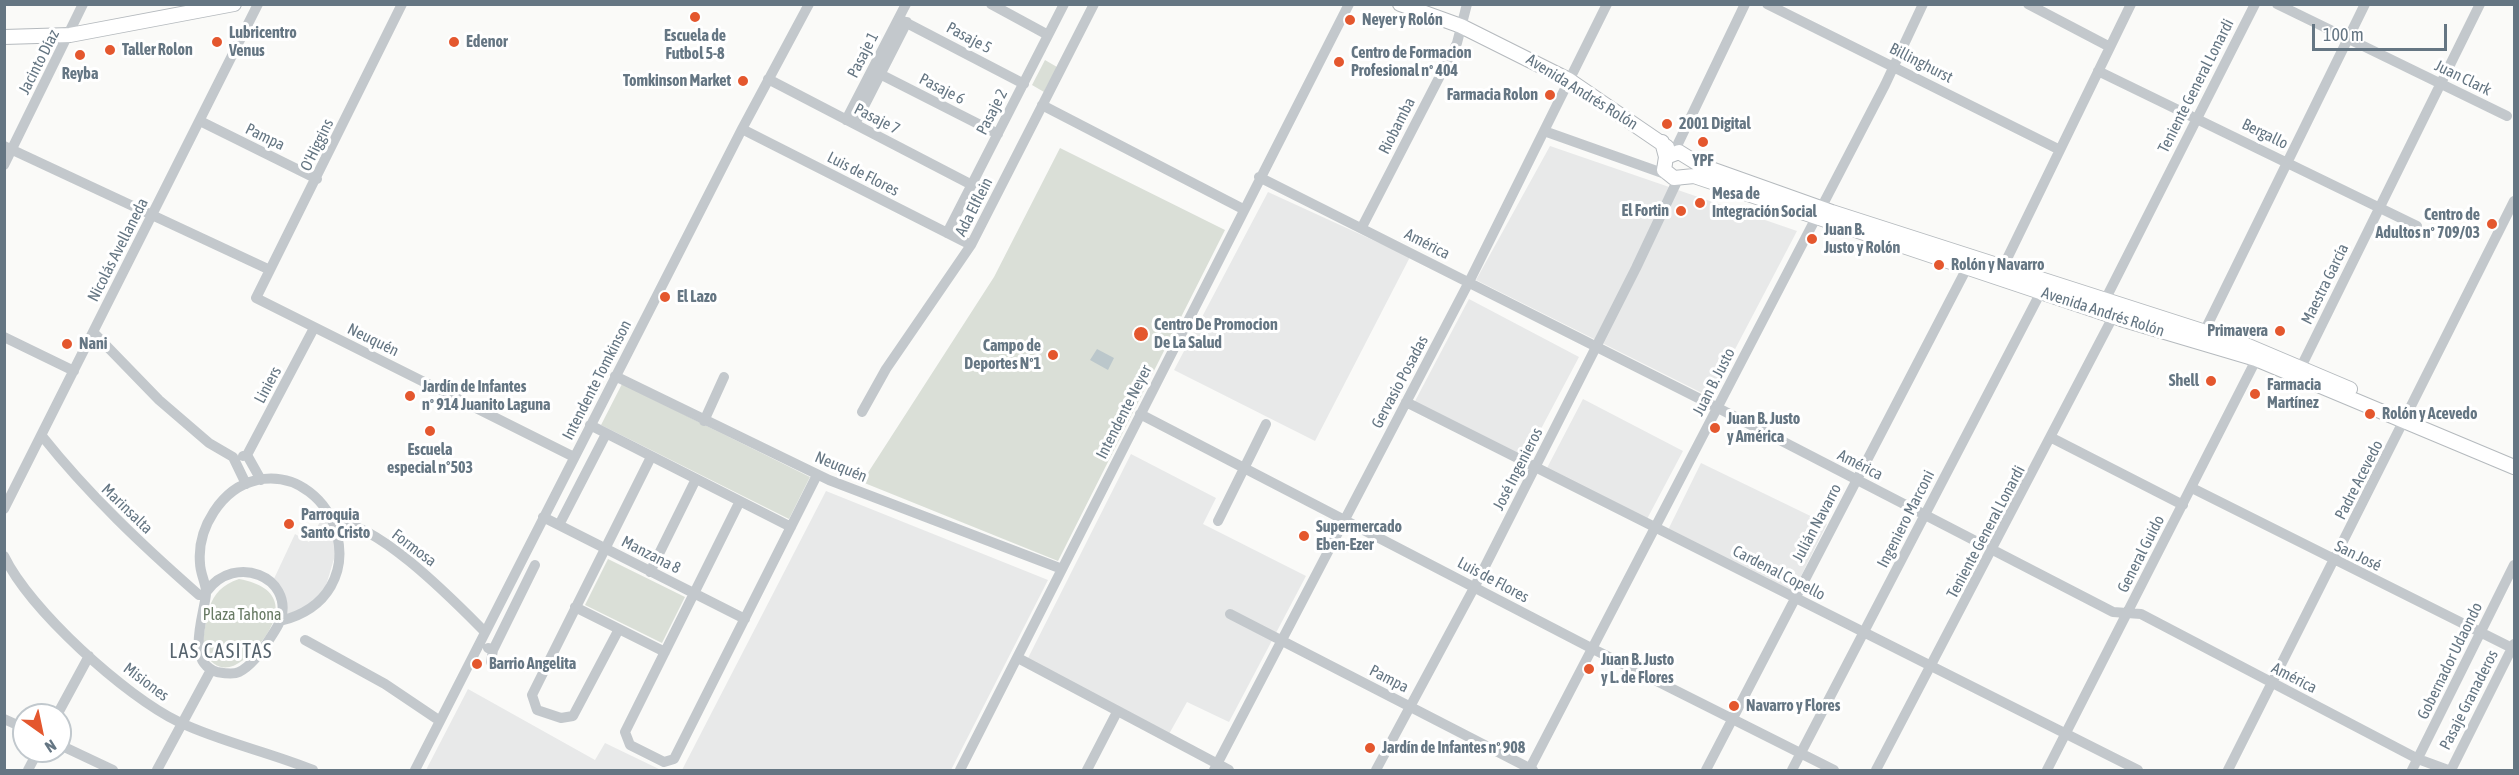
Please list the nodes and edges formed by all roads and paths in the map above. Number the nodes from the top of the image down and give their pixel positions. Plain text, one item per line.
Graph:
1 (83, 4) edge
2 (234, 4) edge
3 (258, 4) edge
4 (402, 4) edge
5 (809, 4) edge
6 (906, 4) edge
7 (991, 4) edge
8 (1064, 4) edge
9 (1094, 4) edge
10 (1349, 4) edge
11 (1400, 4) edge
12 (1467, 4) edge
13 (1607, 4) edge
14 (1745, 4) edge
15 (1767, 4) edge
16 (1923, 4) edge
17 (2028, 4) edge
18 (2131, 4) edge
19 (2255, 4) edge
20 (2277, 4) edge
21 (2365, 4) edge
22 (2480, 4) edge
23 (903, 20) junction
24 (1461, 26) junction
25 (70, 34) junction
26 (1048, 35) junction
27 (4, 37) edge
28 (2347, 40) junction
29 (2110, 47) junction
30 (1894, 66) junction
31 (2098, 71) junction
32 (876, 73) junction
33 (768, 79) junction
34 (1569, 81) junction
35 (1024, 84) junction
36 (2441, 84) junction
37 (1042, 105) junction
38 (2196, 117) junction
39 (2507, 117) dead end
40 (200, 121) junction
41 (850, 122) junction
42 (742, 129) junction
43 (1544, 131) junction
44 (998, 134) junction
45 (8, 148) edge
46 (2060, 150) junction
47 (1671, 154) junction
48 (1688, 159) junction
49 (2286, 162) junction
50 (4, 165) edge
51 (1677, 176) junction
52 (1259, 177) junction
53 (317, 179) junction
54 (972, 185) junction
55 (2514, 201) edge
56 (2380, 207) junction
57 (1243, 209) junction
58 (1817, 212) junction
59 (152, 215) junction
60 (2417, 226) dead end
61 (1362, 227) junction
62 (947, 233) junction
63 (971, 245) junction
64 (1970, 262) junction
65 (2003, 267) junction
66 (270, 270) junction
67 (1469, 282) junction
68 (2044, 287) junction
69 (256, 298) joint
70 (2102, 306) junction
71 (2116, 311) junction
72 (314, 328) junction
73 (93, 332) junction
74 (2204, 332) junction
75 (4, 337) edge
76 (1596, 348) junction
77 (2258, 355) junction
78 (74, 370) junction
79 (2299, 370) junction
80 (615, 376) junction
81 (724, 377) dead end
82 (1406, 402) junction
83 (1718, 408) junction
84 (862, 412) dead end
85 (1140, 414) junction
86 (2407, 418) junction
87 (705, 421) junction
88 (1266, 424) dead end
89 (590, 426) junction
90 (606, 434) junction
91 (42, 436) junction
92 (2052, 438) junction
93 (247, 455) junction
94 (234, 457) junction
95 (574, 457) junction
96 (651, 457) junction
97 (2514, 458) edge
98 (1535, 467) junction
99 (2514, 467) edge
100 (1244, 468) junction
101 (818, 475) junction
102 (696, 479) junction
103 (261, 480) junction
104 (1857, 480) junction
105 (246, 484) junction
106 (2192, 488) junction
107 (740, 501) junction
108 (2183, 506) junction
109 (4, 509) edge
110 (1925, 515) junction
111 (543, 517) junction
112 (1345, 520) junction
113 (1218, 521) dead end
114 (334, 523) junction
115 (559, 525) junction
116 (791, 527) junction
117 (1655, 528) junction
118 (605, 549) junction
119 (1993, 550) junction
120 (4, 556) edge
121 (2335, 562) junction
122 (535, 565) dead end
123 (2514, 565) edge
124 (1062, 569) junction
125 (650, 572) junction
126 (1475, 586) junction
127 (203, 593) junction
128 (694, 594) junction
129 (1795, 598) junction
130 (575, 607) junction
131 (2128, 613) junction
132 (1230, 614) dead end
133 (745, 620) junction
134 (280, 621) junction
135 (619, 629) junction
136 (485, 632) junction
137 (2481, 632) junction
138 (1864, 633) junction
139 (305, 640) dead end
140 (1280, 640) junction
141 (479, 644) junction
142 (2513, 646) edge
143 (1593, 649) junction
144 (665, 652) junction
145 (89, 656) junction
146 (1018, 658) junction
147 (1931, 666) junction
148 (212, 670) junction
149 (2273, 684) junction
150 (64, 703) edge
151 (1409, 706) junction
152 (1117, 712) junction
153 (1733, 718) junction
154 (440, 721) junction
155 (181, 723) junction
156 (2066, 734) junction
157 (72, 751) edge
158 (1801, 754) junction
159 (2418, 759) junction
160 (294, 767) edge
161 (1216, 767) edge
162 (1531, 770) edge
163 (113, 771) edge
164 (158, 771) edge
165 (313, 771) edge
166 (415, 771) edge
167 (960, 771) edge
168 (1087, 771) edge
169 (1229, 771) edge
170 (1376, 771) edge
171 (1706, 771) edge
172 (1792, 771) edge
173 (1834, 771) edge
174 (1876, 771) edge
175 (2047, 771) edge
176 (2138, 771) edge
177 (2228, 771) edge
178 (2412, 771) edge
179 (2450, 771) edge

1 - 25 street, Jacinto Díaz
2 - 25 main road
3 - 40 street, Nicolás Avellaneda
4 - 53 street, O'Higgins
5 - 33 street, Intendente Tomkinson
6 - 23 street, Pasaje 1
7 - 26 street
8 - 26 street, Pasaje 2
9 - 37 street, Ada Elflein
10 - 52 street, Intendente Neyer
11 - 24 main road, Avenida Andrés Rolón
12 - 24 street, Riobamba
13 - 34 street, Gervasio Posadas
14 - 47 street
15 - 30 street, Billinghurst
16 - 30 street, Juan B. Justo
17 - 29 street
18 - 29 street
19 - 38 street, Teniente General Lonardi
20 - 28 street, Juan Clark
21 - 28 street
22 - 36 street, Maestra García
23 - 32 street, Pasaje 1
23 - 35 street, Pasaje 5
24 - 34 main road, Avenida Andrés Rolón
24 - 61 street, Riobamba
25 - 27 main road
25 - 45 street, Jacinto Díaz
26 - 35 street, Pasaje 2
28 - 36 street, Juan Clark
28 - 49 street
29 - 31 street
30 - 46 street, Billinghurst
30 - 58 street, Juan B. Justo
31 - 38 street, Bergallo
31 - 46 street
32 - 41 street, Pasaje 1
32 - 44 street, Pasaje 6
33 - 41 street, Pasaje 7
33 - 42 street, Intendente Tomkinson
34 - 43 street, Gervasio Posadas
34 - 47 main road, Avenida Andrés Rolón
35 - 44 street, Pasaje 2
36 - 39 street, Juan Clark
36 - 56 street, Maestra García
37 - 57 street
37 - 63 street, Ada Elflein
38 - 49 street, Bergallo
38 - 70 street, Teniente General Lonardi
40 - 53 street, Pampa
40 - 59 street, Nicolás Avellaneda
41 - 54 street, Pasaje 7
42 - 62 street, Luis de Flores
42 - 80 street, Intendente Tomkinson
43 - 51 street
43 - 67 street, Gervasio Posadas
44 - 54 street, Pasaje 2
45 - 50 street, Jacinto Díaz
45 - 59 street
46 - 65 street
47 - 48 main road, Avenida Andrés Rolón
47 - 51 main road, Avenida Andrés Rolón
48 - 51 main road
48 - 58 main road, Avenida Andrés Rolón
49 - 56 street, Bergallo
49 - 74 street
51 - 58 main road, Avenida Andrés Rolón
51 - 76 street, José Ingenieros
52 - 57 street, Intendente Neyer
52 - 61 street, América
53 - 66 street, O'Higgins
54 - 62 street, Pasaje 2
55 - 86 street, Padre Acevedo
56 - 60 street, Bergallo
56 - 79 street, Maestra García
57 - 85 street, Intendente Neyer
58 - 64 main road, Avenida Andrés Rolón
58 - 83 street, Juan B. Justo
59 - 66 street
59 - 73 street, Nicolás Avellaneda
61 - 67 street, América
62 - 63 street, Luis de Flores
63 - 84 street, Ada Elflein
64 - 65 main road, Avenida Andrés Rolón
64 - 68 main road, Avenida Andrés Rolón
64 - 104 street, Julián Navarro
65 - 68 main road, Avenida Andrés Rolón
66 - 69 street, O'Higgins
67 - 76 street, América
67 - 82 street, Gervasio Posadas
68 - 70 main road, Avenida Andrés Rolón
68 - 110 street, Ingeniero Marconi
69 - 72 street, Neuquén
70 - 71 main road, Avenida Andrés Rolón
71 - 74 main road, Avenida Andrés Rolón
71 - 77 main road, Avenida Andrés Rolón
71 - 92 street, Teniente General Lonardi
72 - 93 street, Liniers
72 - 95 street, Neuquén
73 - 78 street, Nicolás Avellaneda
73 - 94 street
74 - 77 main road, Avenida Andrés Rolón
75 - 78 street
76 - 83 street, América
76 - 98 street, José Ingenieros
77 - 79 main road, Avenida Andrés Rolón
77 - 106 street, General Guido
78 - 91 street, Nicolás Avellaneda
79 - 86 main road, Avenida Andrés Rolón
80 - 87 street, Neuquén
80 - 89 street, Intendente Tomkinson
81 - 87 street
82 - 98 street, Cardenal Copello
82 - 112 street, Gervasio Posadas
83 - 104 street, América
83 - 117 street, Juan B. Justo
85 - 100 street, Luis de Flores
85 - 124 street, Intendente Neyer
86 - 97 main road, Avenida Andrés Rolón
86 - 99 main road, Avenida Andrés Rolón
86 - 121 street, Padre Acevedo
87 - 101 street, Neuquén
88 - 100 street
89 - 90 street
89 - 95 street, Intendente Tomkinson
90 - 96 street
90 - 115 street
91 - 109 street, Nicolás Avellaneda
91 - 127 street, Marinsalta
92 - 108 street
92 - 119 street, Teniente General Lonardi
93 - 94 street
93 - 103 street
94 - 105 street
95 - 111 street, Intendente Tomkinson
96 - 102 street
96 - 118 street
98 - 117 street, Cardenal Copello
98 - 126 street, José Ingenieros
100 - 112 street, Luis de Flores
100 - 113 street
101 - 116 street
101 - 124 street, Neuquén
102 - 107 street
102 - 125 street
103 - 105 street
103 - 114 street
104 - 110 street, América
104 - 129 street, Julián Navarro
105 - 127 street
106 - 108 street, General Guido
106 - 121 street, San José
107 - 116 street
107 - 128 street
108 - 131 street, General Guido
110 - 119 street, América
110 - 138 street, Ingeniero Marconi
111 - 115 street, Manzana 8
111 - 136 street, Intendente Tomkinson
112 - 126 street, Luis de Flores
112 - 140 street, Gervasio Posadas
114 - 134 street
114 - 136 street, Formosa
115 - 118 street, Manzana 8
116 - 133 street
117 - 129 street, Cardenal Copello
117 - 143 street, Juan B. Justo
118 - 125 street, Manzana 8
118 - 130 street
119 - 131 street, América
119 - 147 street, Teniente General Lonardi
120 - 145 street, Misiones
121 - 137 street, San José
121 - 149 street, Padre Acevedo
122 - 141 street
123 - 137 street, Gobernador Udaondo
124 - 146 street, Intendente Neyer
125 - 128 street, Manzana 8
126 - 143 street, Luis de Flores
126 - 151 street, José Ingenieros
127 - 134 street
127 - 148 street
128 - 133 street, Manzana 8
128 - 144 street
129 - 138 street, Cardenal Copello
129 - 153 street, Julián Navarro
130 - 135 street
130 - 135 street
131 - 149 street, América
131 - 156 street, General Guido
132 - 140 street, Pampa
133 - 144 street
134 - 148 street
135 - 144 street
136 - 141 street, Intendente Tomkinson
137 - 142 street, San José
137 - 159 street, Gobernador Udaondo
138 - 147 street, Cardenal Copello
138 - 158 street, Ingeniero Marconi
139 - 154 street
140 - 151 street, Pampa
140 - 161 street, Gervasio Posadas
141 - 154 street, Intendente Tomkinson
142 - 179 street, Pasaje Granaderos
143 - 153 street, Luis de Flores
143 - 162 street, Juan B. Justo
145 - 150 street
145 - 155 street, Misiones
146 - 152 street
146 - 167 street, Intendente Neyer
147 - 156 street, Cardenal Copello
147 - 174 street, Teniente General Lonardi
148 - 155 street
149 - 159 street, América
149 - 177 street, Padre Acevedo
151 - 162 street, Pampa
151 - 170 street, José Ingenieros
152 - 161 street
152 - 168 street
153 - 158 street, Luis de Flores
153 - 171 street, Julián Navarro
154 - 166 street, Intendente Tomkinson
155 - 160 street, Misiones
155 - 164 street
156 - 175 street, General Guido
156 - 176 street, Cardenal Copello
157 - 163 street
158 - 172 street, Ingeniero Marconi
158 - 173 street, Luis de Flores
159 - 178 street, Gobernador Udaondo
159 - 179 street, América
160 - 165 street, Misiones
161 - 169 street

